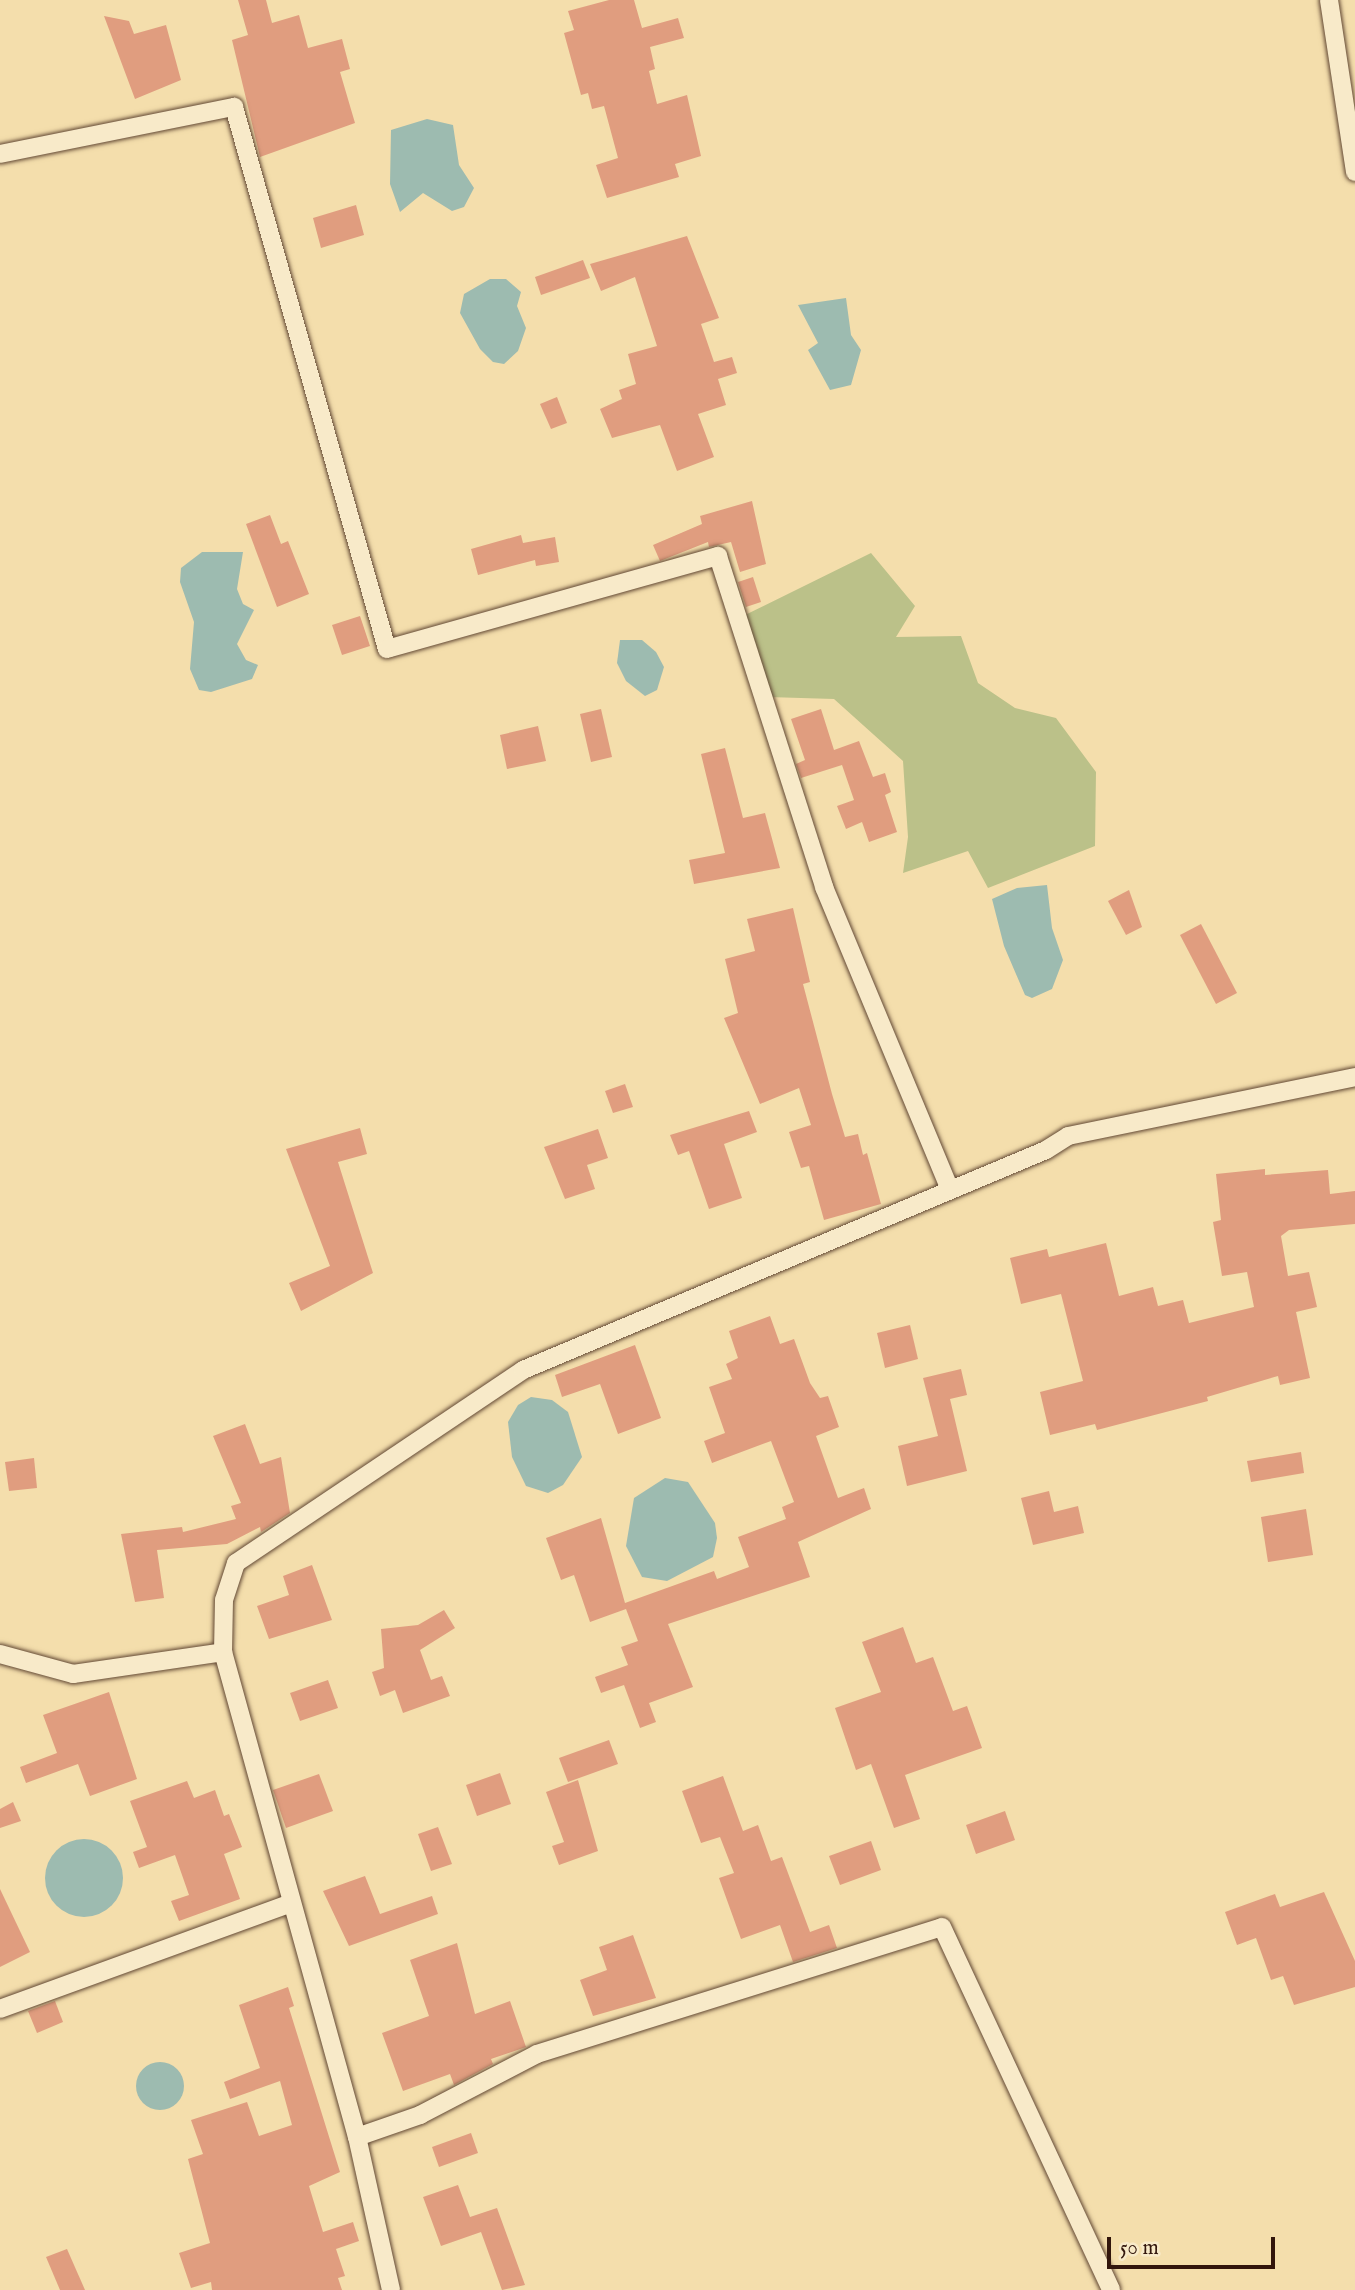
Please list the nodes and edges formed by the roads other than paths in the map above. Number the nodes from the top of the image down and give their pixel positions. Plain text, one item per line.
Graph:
1 (1329, 0) edge
2 (0, 154) edge
3 (1355, 172) edge
4 (1355, 1077) edge
5 (949, 1188) junction
6 (223, 1652) junction
7 (0, 1654) edge
8 (289, 1904) junction
9 (0, 2009) edge
10 (357, 2137) junction
11 (391, 2290) edge
12 (1111, 2290) edge

1 - 3 street
2 - 5 street
4 - 5 street
5 - 6 street
6 - 7 street
6 - 8 street
8 - 9 street
8 - 10 street
10 - 11 street
10 - 12 street

